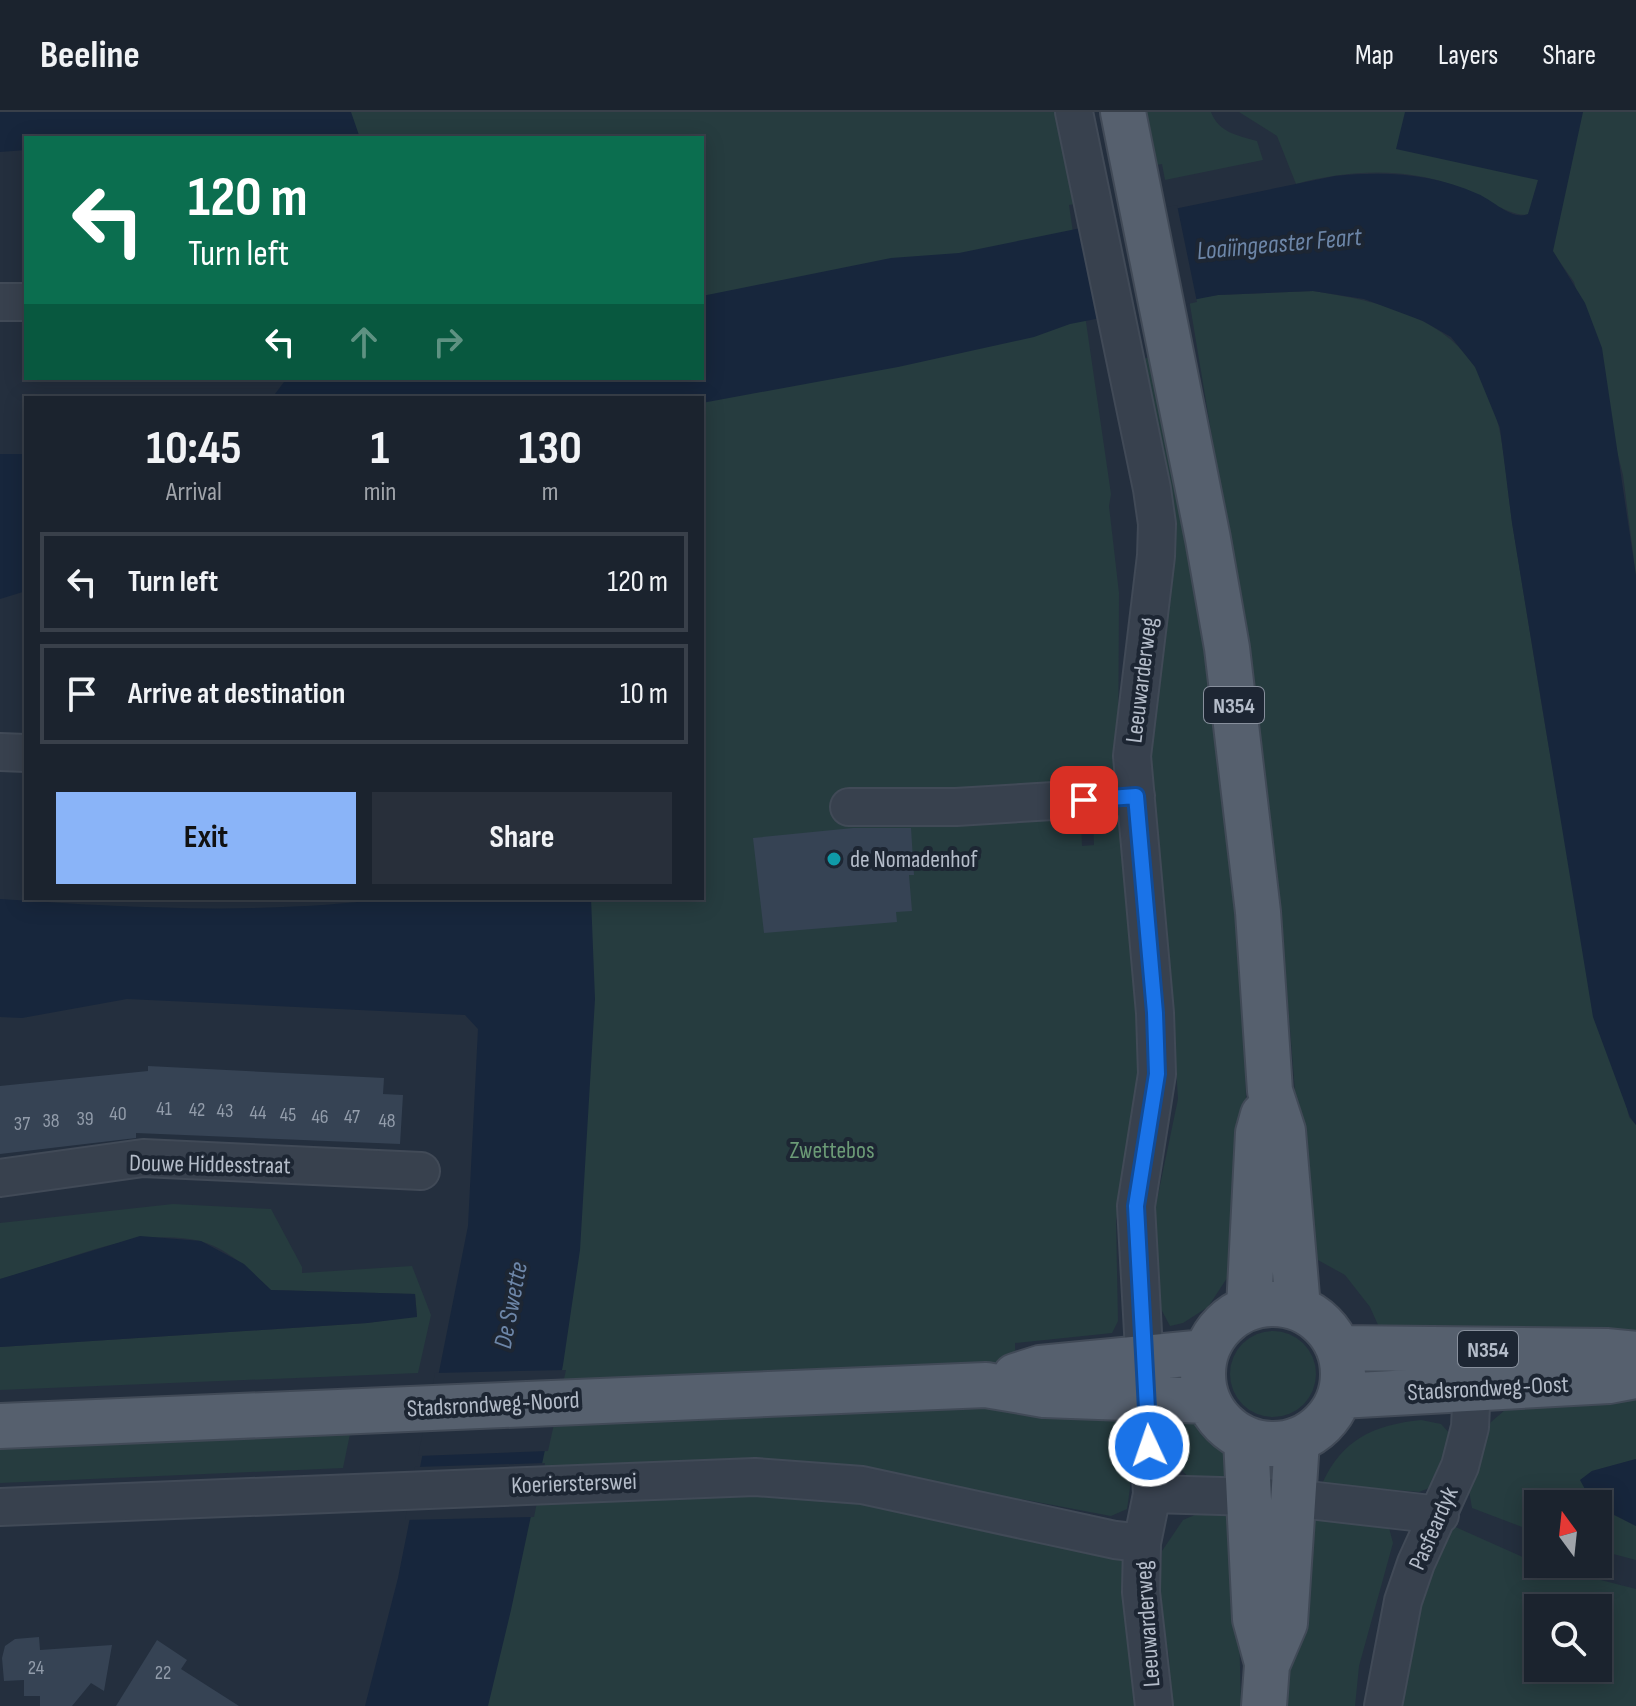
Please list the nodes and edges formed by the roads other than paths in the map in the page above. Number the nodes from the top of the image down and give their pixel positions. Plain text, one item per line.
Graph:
1 (1074, 112) edge
2 (1123, 112) edge
3 (0, 302) edge
4 (24, 302) edge
5 (0, 752) edge
6 (24, 753) edge
7 (1136, 796) junction
8 (849, 807) dead end
9 (1270, 1091) junction
10 (421, 1171) dead end
11 (0, 1178) edge
12 (1249, 1308) junction
13 (1298, 1308) junction
14 (1339, 1348) junction
15 (1206, 1352) junction
16 (1636, 1354) edge
17 (1473, 1368) junction
18 (1636, 1376) edge
19 (1145, 1378) junction
20 (1340, 1396) junction
21 (1208, 1401) junction
22 (0, 1426) edge
23 (1246, 1439) junction
24 (1297, 1441) junction
25 (1152, 1494) junction
26 (1271, 1498) junction
27 (0, 1507) edge
28 (1440, 1515) junction
29 (1142, 1543) junction
30 (1266, 1686) edge
31 (1154, 1706) edge
32 (1383, 1706) edge

1 - 7 street, Leeuwarderweg
2 - 9 main road, N354
3 - 4 street
5 - 6 street
7 - 8 street
7 - 19 street, Leeuwarderweg
9 - 12 main road, N354
9 - 13 main road, N354
10 - 11 street, Douwe Hiddesstraat
12 - 13 main road
12 - 15 main road
13 - 14 main road
14 - 17 main road, Stadsrondweg-Oost / N354
14 - 20 main road
15 - 19 main road, Stadsrondweg-Noord
15 - 21 main road
16 - 17 main road, Stadsrondweg-Oost / N354
17 - 18 main road, Stadsrondweg-Oost / N354
17 - 20 main road, Stadsrondweg-Oost / N354
17 - 28 street, Pasfeardyk
19 - 21 main road, Stadsrondweg-Noord
19 - 22 main road, Stadsrondweg-Noord
19 - 25 street, Leeuwarderweg
20 - 24 main road
21 - 23 main road
23 - 24 main road
23 - 26 main road
24 - 26 main road
25 - 26 street
25 - 29 street, Leeuwarderweg
26 - 28 street
26 - 30 main road
27 - 29 street, Koeriersterswei
28 - 32 street, Pasfeardyk
29 - 31 street, Leeuwarderweg

